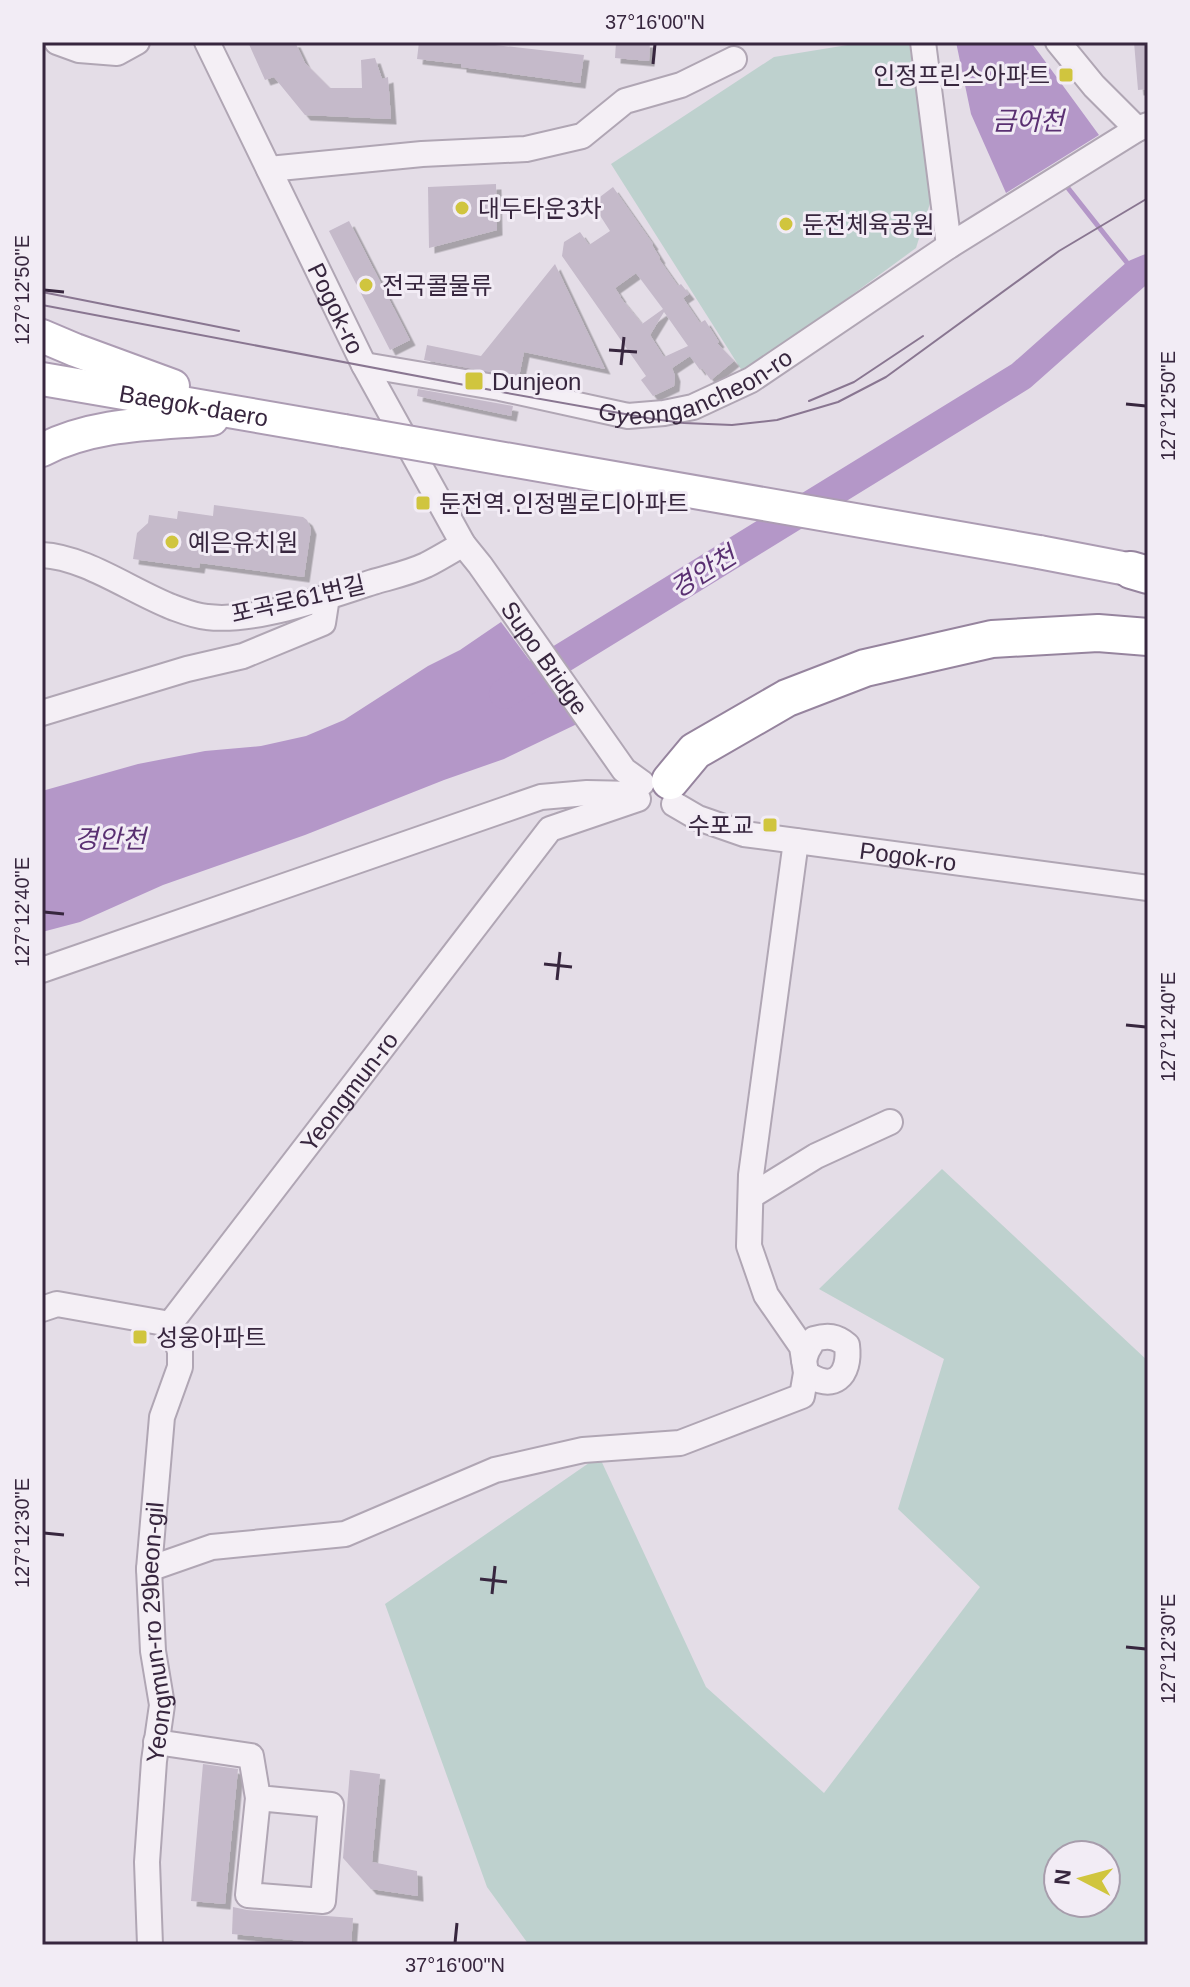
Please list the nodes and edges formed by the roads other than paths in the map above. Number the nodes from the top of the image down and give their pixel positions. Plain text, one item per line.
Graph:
1 (57, 42) edge
2 (137, 42) edge
3 (207, 42) edge
4 (923, 42) edge
5 (1058, 42) edge
6 (734, 59) dead end
7 (1143, 127) edge
8 (269, 169) junction
9 (949, 246) junction
10 (42, 336) edge
11 (364, 365) junction
12 (42, 379) edge
13 (260, 415) junction
14 (42, 450) edge
15 (463, 544) junction
16 (42, 555) edge
17 (480, 565) joint
18 (1144, 572) edge
19 (327, 597) junction
20 (1148, 637) edge
21 (42, 713) edge
22 (611, 751) joint
23 (652, 792) junction
24 (796, 841) junction
25 (1148, 888) edge
26 (42, 970) edge
27 (890, 1122) dead end
28 (751, 1196) junction
29 (42, 1309) edge
30 (170, 1324) junction
31 (149, 1569) junction
32 (156, 1742) junction
33 (258, 1798) junction
34 (150, 1945) edge

1 - 2 street
3 - 8 street, Pogok-ro
4 - 9 street
5 - 7 street
6 - 8 street
7 - 9 street, Gyeongancheon-ro
8 - 11 street, Pogok-ro
9 - 11 street, Gyeongancheon-ro
10 - 13 main road
11 - 15 street, Pogok-ro
12 - 13 main road, Baegok-daero
13 - 14 main road
13 - 18 main road, Baegok-daero, bridge
15 - 17 street, Pogok-ro
15 - 19 street, 포곡로61번길
16 - 19 street, 포곡로61번길
17 - 22 street, Supo Bridge
19 - 21 street
20 - 23 highway
22 - 23 street, Pogok-ro
23 - 24 street, Pogok-ro
23 - 26 street
23 - 30 street, Yeongmun-ro
24 - 25 street, Pogok-ro
24 - 28 street
27 - 28 street
28 - 31 street
29 - 30 street
30 - 31 street, Yeongmun-ro 29beon-gil
31 - 32 street, Yeongmun-ro 29beon-gil
32 - 33 street
32 - 34 street, Yeongmun-ro 29beon-gil
33 - 33 street

